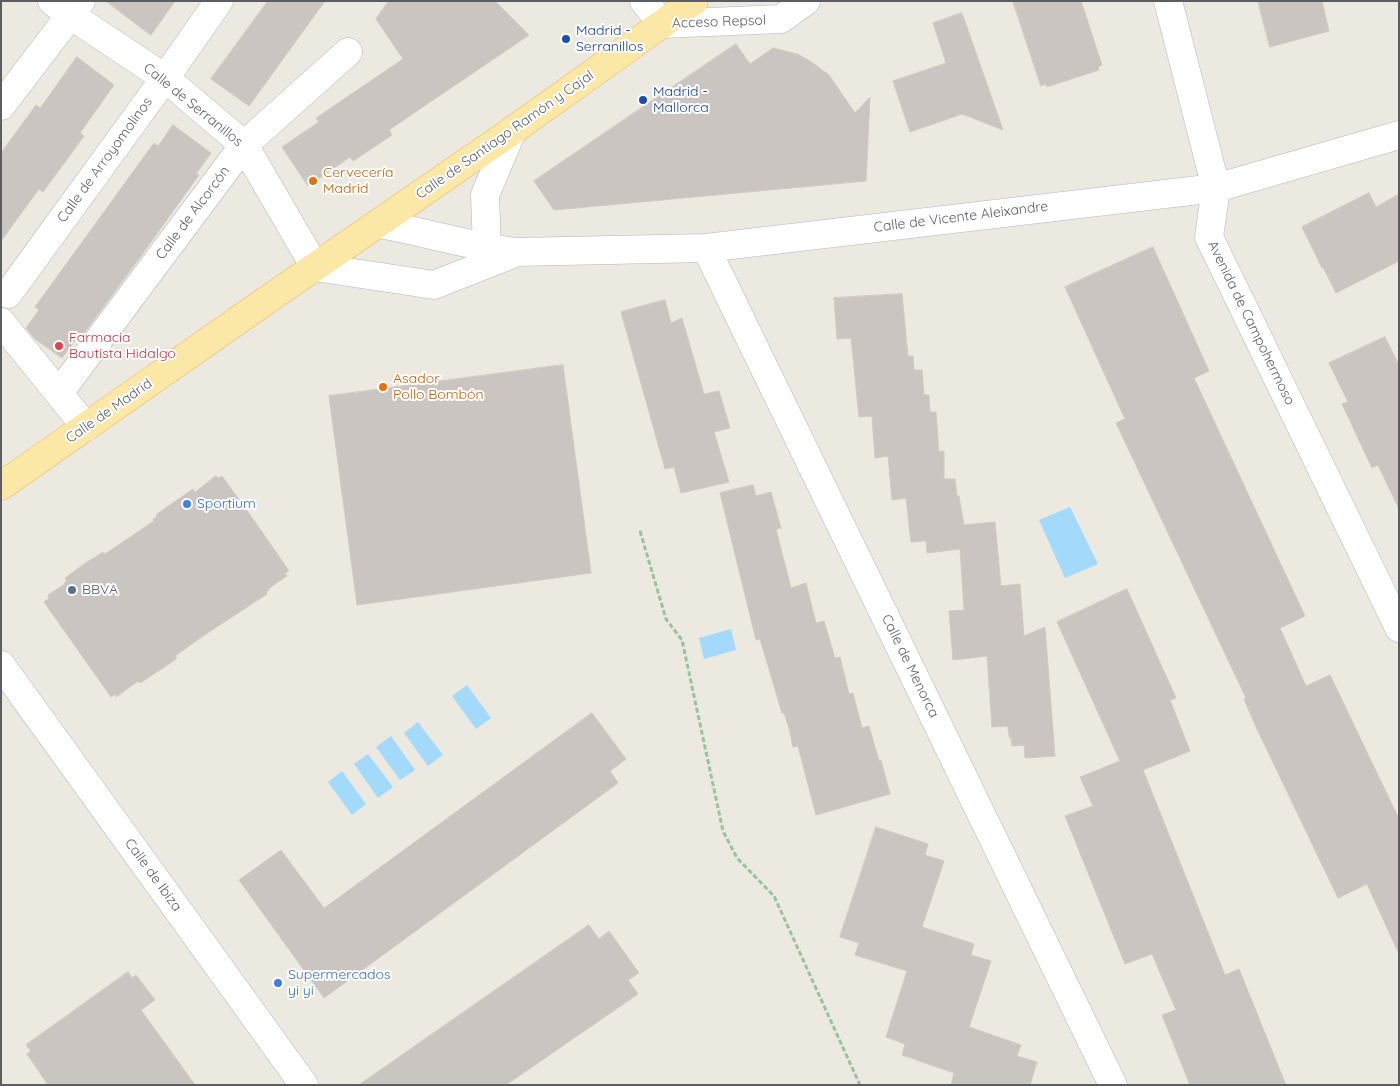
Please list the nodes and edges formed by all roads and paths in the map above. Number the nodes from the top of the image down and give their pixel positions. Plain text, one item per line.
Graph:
1 (219, 1) edge
2 (644, 1) edge
3 (694, 1) edge
4 (1168, 1) edge
5 (802, 2) edge
6 (68, 6) edge
7 (662, 24) junction
8 (348, 52) dead end
9 (164, 78) junction
10 (1, 106) edge
11 (512, 131) junction
12 (1399, 135) edge
13 (244, 145) junction
14 (1216, 188) junction
15 (379, 224) junction
16 (486, 248) junction
17 (706, 248) junction
18 (516, 252) junction
19 (315, 267) junction
20 (4, 294) edge
21 (1, 322) edge
22 (59, 393) junction
23 (86, 427) junction
24 (1, 486) edge
25 (640, 531) dead end
26 (1399, 628) edge
27 (1, 665) edge
28 (304, 1085) edge
29 (860, 1085) edge
30 (1114, 1085) edge

1 - 9 street, Calle de Arroyomolinos
2 - 7 street
3 - 7 main road, Calle de Santiago Ramón y Cajal
4 - 14 street, Avenida de Campohermoso
5 - 7 street, Acceso Repsol
6 - 9 street, Calle de Serranillos
6 - 10 street
7 - 11 main road, Calle de Santiago Ramón y Cajal
8 - 13 street, Calle de Alcorcón
9 - 13 street, Calle de Serranillos
9 - 20 street, Calle de Arroyomolinos
11 - 15 main road, Calle de Santiago Ramón y Cajal
11 - 16 street
12 - 14 street, Calle de Vicente Aleixandre
13 - 19 street, Calle de Serranillos
13 - 22 street, Calle de Alcorcón
14 - 17 street, Calle de Vicente Aleixandre
14 - 26 street, Avenida de Campohermoso
15 - 16 street, Calle de Vicente Aleixandre
15 - 19 main road, Calle de Santiago Ramón y Cajal
16 - 18 street, Calle de Vicente Aleixandre
17 - 18 street, Calle de Vicente Aleixandre
17 - 30 street, Calle de Menorca
18 - 19 street, Calle de Vicente Aleixandre
19 - 23 main road, Calle de Madrid
21 - 22 street
22 - 23 street
23 - 24 main road, Calle de Madrid
25 - 29 path
27 - 28 street, Calle de Ibiza

